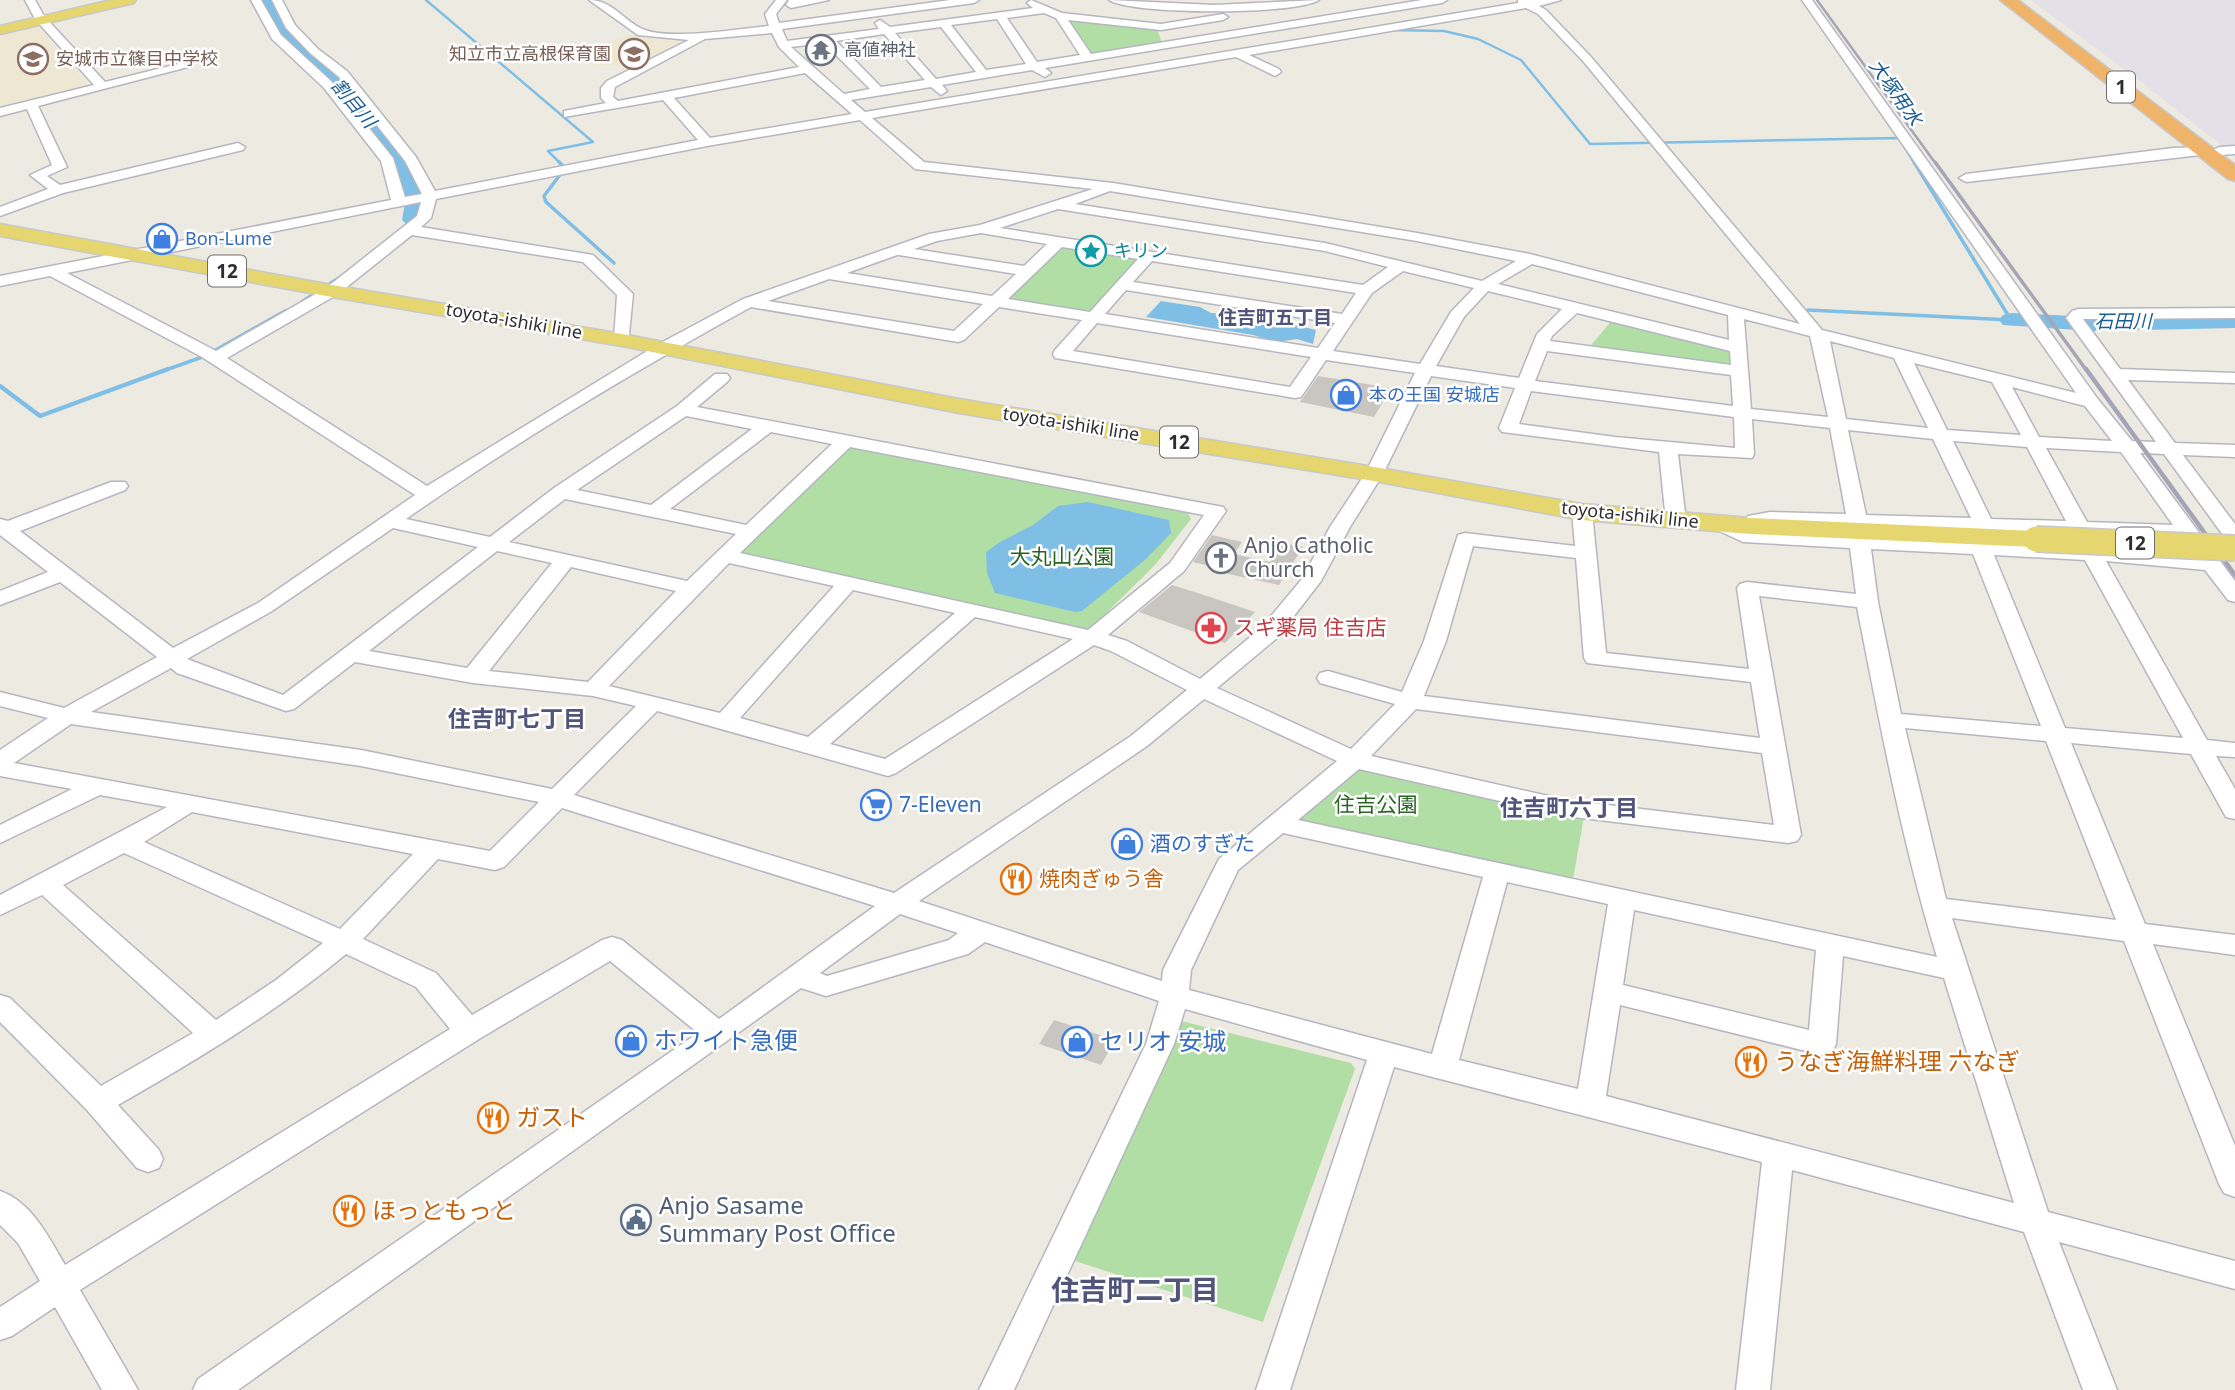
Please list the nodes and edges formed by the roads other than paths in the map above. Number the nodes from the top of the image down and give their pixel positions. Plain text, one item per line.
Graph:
1 (30, 0) edge
2 (129, 0) edge
3 (256, 0) edge
4 (277, 0) edge
5 (594, 0) edge
6 (782, 0) edge
7 (795, 0) edge
8 (824, 0) edge
9 (974, 0) edge
10 (1027, 0) edge
11 (1114, 0) edge
12 (1314, 0) edge
13 (1442, 0) edge
14 (1556, 0) edge
15 (1807, 0) edge
16 (2008, 0) edge
17 (2020, 0) edge
18 (1308, 1) edge
19 (1524, 2) edge
20 (943, 3) edge
21 (1206, 8) junction
22 (1046, 9) junction
23 (874, 15) junction
24 (1001, 16) junction
25 (1060, 16) junction
26 (1342, 16) junction
27 (1223, 17) junction
28 (44, 19) junction
29 (944, 23) junction
30 (1161, 27) junction
31 (774, 28) junction
32 (0, 30) edge
33 (1373, 30) junction
34 (887, 31) junction
35 (1250, 31) junction
36 (707, 36) junction
37 (827, 39) junction
38 (783, 44) junction
39 (1167, 45) junction
40 (1237, 53) junction
41 (1088, 58) junction
42 (1194, 60) junction
43 (182, 66) dead end
44 (1033, 66) junction
45 (806, 69) junction
46 (1275, 72) dead end
47 (983, 74) junction
48 (1061, 82) junction
49 (932, 83) junction
50 (102, 86) junction
51 (878, 91) junction
52 (665, 95) junction
53 (839, 98) junction
54 (951, 100) junction
55 (31, 104) junction
56 (616, 104) junction
57 (0, 112) edge
58 (568, 114) dead end
59 (860, 116) junction
60 (706, 142) junction
61 (238, 147) dead end
62 (2219, 151) edge
63 (2235, 163) edge
64 (2235, 175) edge
65 (1966, 178) dead end
66 (1113, 187) junction
67 (58, 190) junction
68 (430, 196) junction
69 (404, 201) junction
70 (1055, 205) junction
71 (0, 212) edge
72 (982, 229) junction
73 (0, 230) edge
74 (409, 230) junction
75 (1058, 242) junction
76 (894, 251) junction
77 (136, 255) junction
78 (1149, 255) junction
79 (1530, 259) junction
80 (1401, 265) junction
81 (52, 271) junction
82 (1027, 271) junction
83 (827, 274) junction
84 (0, 281) edge
85 (1123, 285) junction
86 (1486, 285) junction
87 (326, 289) junction
88 (1366, 290) junction
89 (997, 301) junction
90 (749, 302) junction
91 (1574, 307) junction
92 (1736, 313) junction
93 (2235, 313) edge
94 (1093, 317) junction
95 (1344, 319) junction
96 (1816, 333) junction
97 (622, 340) junction
98 (1539, 345) junction
99 (1736, 347) junction
100 (663, 349) junction
101 (1324, 354) junction
102 (212, 355) junction
103 (1902, 356) junction
104 (1426, 368) junction
105 (1738, 371) junction
106 (2115, 374) junction
107 (721, 378) dead end
108 (2235, 378) edge
109 (2000, 381) junction
110 (1525, 384) junction
111 (2091, 402) junction
112 (683, 410) junction
113 (1742, 414) junction
114 (1838, 425) junction
115 (767, 426) junction
116 (1941, 435) junction
117 (847, 440) junction
118 (2034, 441) junction
119 (2125, 446) junction
120 (1668, 448) junction
121 (2167, 448) junction
122 (2235, 451) edge
123 (1374, 474) junction
124 (118, 486) dead end
125 (561, 492) junction
126 (428, 495) junction
127 (654, 511) junction
128 (1583, 512) junction
129 (1857, 520) junction
130 (390, 521) junction
131 (1676, 521) junction
132 (1720, 524) junction
133 (1984, 524) junction
134 (1750, 526) junction
135 (3, 527) edge
136 (2080, 528) junction
137 (2190, 531) junction
138 (752, 532) junction
139 (2234, 538) edge
140 (492, 544) junction
141 (1860, 544) junction
142 (1982, 550) junction
143 (1586, 553) junction
144 (2092, 554) junction
145 (727, 556) junction
146 (565, 561) junction
147 (2213, 564) junction
148 (63, 573) junction
149 (848, 583) junction
150 (691, 588) junction
151 (2235, 596) edge
152 (0, 599) edge
153 (1867, 602) junction
154 (972, 609) junction
155 (1092, 637) junction
156 (349, 654) junction
157 (170, 657) junction
158 (473, 676) junction
159 (1763, 677) junction
160 (1328, 678) dead end
161 (593, 689) junction
162 (1202, 689) junction
163 (0, 699) edge
164 (1410, 701) junction
165 (652, 703) junction
166 (67, 716) junction
167 (1891, 720) junction
168 (725, 721) junction
169 (2057, 735) junction
170 (814, 745) junction
171 (1774, 747) junction
172 (2200, 748) junction
173 (2235, 750) edge
174 (1354, 760) junction
175 (0, 761) edge
176 (0, 768) edge
177 (96, 787) junction
178 (556, 797) junction
179 (186, 804) junction
180 (2235, 811) edge
181 (1280, 824) junction
182 (0, 835) edge
183 (123, 843) junction
184 (432, 850) junction
185 (1497, 873) junction
186 (46, 884) junction
187 (1622, 900) junction
188 (897, 903) junction
189 (0, 906) edge
190 (1935, 907) junction
191 (982, 931) junction
192 (2136, 934) junction
193 (344, 941) junction
194 (1830, 945) junction
195 (2235, 945) edge
196 (1954, 970) junction
197 (798, 975) junction
198 (1607, 992) junction
199 (1175, 996) junction
200 (0, 1005) edge
201 (468, 1031) junction
202 (718, 1034) junction
203 (215, 1036) junction
204 (1384, 1053) junction
205 (1443, 1066) junction
206 (98, 1102) junction
207 (1590, 1104) junction
208 (1779, 1155) junction
209 (148, 1159) dead end
210 (2235, 1184) edge
211 (0, 1204) edge
212 (2036, 1223) junction
213 (2235, 1275) edge
214 (59, 1286) junction
215 (0, 1325) edge
216 (121, 1390) edge
217 (210, 1390) edge
218 (996, 1390) edge
219 (1273, 1390) edge
220 (1754, 1390) edge
221 (2099, 1390) edge

1 - 28 street
2 - 28 main road
3 - 69 street
4 - 68 street
5 - 36 street
6 - 31 street
7 - 8 street
9 - 20 street
10 - 22 street
11 - 21 street
12 - 18 street
13 - 26 street
14 - 19 street
15 - 111 street
16 - 62 highway, 1
17 - 62 highway, 1
18 - 21 street
18 - 26 street
19 - 33 street
19 - 96 street
20 - 23 street
21 - 27 street
22 - 24 street
22 - 25 street
23 - 31 street
23 - 34 street
24 - 29 street
24 - 44 street
25 - 30 street
25 - 41 street
26 - 33 street
26 - 35 street
27 - 30 street
27 - 35 street
28 - 32 main road
28 - 50 street
29 - 34 street
29 - 47 street
30 - 39 street
31 - 36 street
31 - 38 street
33 - 40 street
34 - 37 street
34 - 49 street
35 - 39 street
36 - 56 street
37 - 38 street
37 - 51 street
38 - 45 street
39 - 41 street
39 - 42 street
40 - 42 street
40 - 46 street
41 - 44 street
42 - 48 street
43 - 50 street
44 - 47 street
44 - 48 street
45 - 52 street
45 - 53 street
47 - 49 street
48 - 54 street
49 - 51 street
49 - 54 street
50 - 55 street
51 - 53 street
52 - 56 street
52 - 60 street
53 - 59 street
54 - 59 street
55 - 57 street
55 - 67 street
56 - 58 street
59 - 60 street
59 - 66 street
60 - 68 street
61 - 67 street
62 - 63 highway, 1
62 - 64 highway, 1
62 - 65 street
66 - 70 street
66 - 79 street
67 - 71 street
68 - 69 street
68 - 74 street
69 - 77 street
70 - 72 street
70 - 80 street
72 - 75 street
72 - 76 street
73 - 77 main road, toyota-ishiki line / 12
74 - 87 street
74 - 97 street
75 - 78 street
75 - 82 street
76 - 82 street
76 - 83 street
77 - 81 street
77 - 87 main road, toyota-ishiki line / 12
78 - 85 street
78 - 88 street
79 - 86 street
79 - 92 street
80 - 86 street
80 - 88 street
81 - 84 street
81 - 102 street
82 - 89 street
83 - 89 street
83 - 90 street
85 - 94 street
85 - 95 street
86 - 91 street
86 - 104 street
87 - 97 main road, toyota-ishiki line / 12
87 - 102 street
88 - 95 street
89 - 90 street
89 - 94 street
90 - 100 street
91 - 98 street
91 - 99 street
92 - 96 street
92 - 99 street
93 - 106 street
94 - 101 street
94 - 101 street
95 - 101 street
96 - 103 street
96 - 114 street
97 - 100 main road, toyota-ishiki line / 12
98 - 105 street
98 - 110 street
99 - 105 street
100 - 123 main road, toyota-ishiki line / 12
100 - 126 street
101 - 104 street
102 - 126 street
103 - 109 street
103 - 116 street
104 - 110 street
104 - 123 street
105 - 113 street
106 - 108 street
106 - 121 street
107 - 112 street
109 - 111 street
109 - 118 street
110 - 113 street
110 - 120 street
111 - 119 street
112 - 115 street
112 - 125 street
113 - 114 street
113 - 120 street
114 - 116 street
114 - 129 street
115 - 117 street
115 - 127 street
116 - 118 street
116 - 133 street
117 - 138 street
117 - 155 street
118 - 119 street
118 - 136 street
119 - 121 street
119 - 137 street
120 - 131 street
121 - 122 street
121 - 139 street
123 - 128 main road, toyota-ishiki line / 12
123 - 162 street
124 - 135 street
125 - 127 street
125 - 140 street
126 - 130 street
127 - 138 street
128 - 131 main road, toyota-ishiki line / 12
128 - 143 street
129 - 133 street
129 - 134 street
130 - 140 street
130 - 157 street
131 - 132 main road, toyota-ishiki line / 12
132 - 134 main road, toyota-ishiki line / 12
132 - 141 street
133 - 136 street
134 - 139 main road, toyota-ishiki line / 12, bridge
135 - 148 street
136 - 137 street
137 - 147 street
138 - 145 street
140 - 146 street
140 - 156 street
141 - 142 street
141 - 153 street
142 - 144 street
142 - 169 street
143 - 159 street
143 - 164 street
144 - 147 street
144 - 172 street
145 - 149 street
145 - 150 street
146 - 150 street
146 - 158 street
147 - 151 street
148 - 152 street
148 - 157 street
149 - 154 street
149 - 168 street
150 - 161 street
153 - 159 street
153 - 167 street
154 - 155 street
154 - 170 street
155 - 162 street
155 - 170 street
156 - 157 street
156 - 158 street
157 - 166 street
158 - 161 street
159 - 171 street
160 - 164 street
161 - 165 street
162 - 174 street
162 - 188 street
163 - 166 street
164 - 171 street
164 - 174 street
165 - 168 street
165 - 178 street
166 - 175 street
166 - 178 street
167 - 169 street
167 - 190 street
168 - 170 street
169 - 172 street
169 - 192 street
171 - 174 street
172 - 173 street
172 - 180 street
174 - 181 street
176 - 177 street
177 - 179 street
177 - 182 street
178 - 184 street
178 - 188 street
179 - 183 street
179 - 184 street
181 - 185 street
181 - 199 street
183 - 186 street
183 - 193 street
184 - 193 street
185 - 187 street
185 - 205 street
186 - 189 street
186 - 203 street
187 - 194 street
187 - 198 street
188 - 191 street
188 - 197 street
190 - 192 street
190 - 196 street
191 - 197 street
191 - 199 street
192 - 195 street
192 - 210 street
193 - 201 street
193 - 203 street
194 - 196 street
194 - 198 street
196 - 212 street
197 - 202 street
198 - 207 street
199 - 204 street
199 - 218 street
200 - 206 street
201 - 202 street
201 - 214 street
202 - 217 street
203 - 206 street
204 - 205 street
204 - 219 street
205 - 207 street
206 - 209 street
207 - 208 street
208 - 212 street
208 - 220 street
211 - 214 street
212 - 213 street
212 - 221 street
214 - 215 street
214 - 216 street

